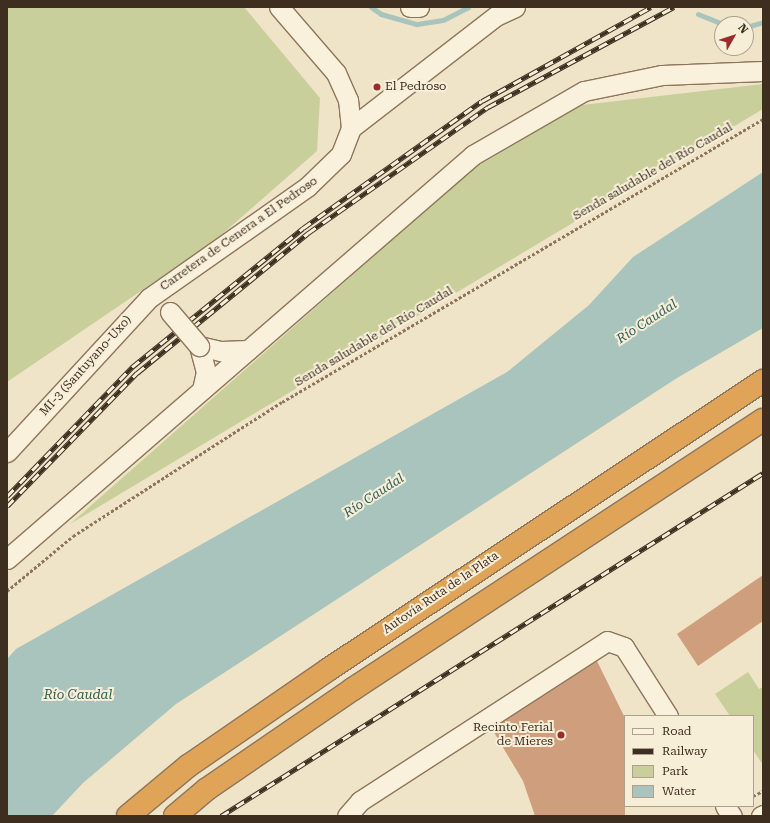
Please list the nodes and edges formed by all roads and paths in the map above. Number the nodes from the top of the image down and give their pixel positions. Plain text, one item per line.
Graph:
1 (279, 7) edge
2 (410, 7) edge
3 (419, 7) edge
4 (515, 7) edge
5 (763, 71) edge
6 (763, 119) edge
7 (351, 128) junction
8 (169, 282) junction
9 (149, 298) junction
10 (170, 312) junction
11 (199, 346) junction
12 (248, 350) junction
13 (763, 381) edge
14 (202, 390) junction
15 (763, 420) edge
16 (7, 452) edge
17 (7, 559) edge
18 (7, 590) edge
19 (667, 715) edge
20 (763, 791) edge
21 (754, 796) edge
22 (726, 807) edge
23 (128, 816) edge
24 (175, 816) edge
25 (347, 816) edge
26 (732, 816) edge

1 - 7 street, Carretera de Cenera a El Pedroso
2 - 3 street
4 - 7 street
5 - 12 street
6 - 18 path, Senda saludable del Río Caudal
7 - 8 street, Carretera de Cenera a El Pedroso
8 - 9 street, Carretera de Cenera a El Pedroso
8 - 10 street
9 - 10 street
9 - 16 street, MI-3 (Santuyano-Uxo)
10 - 11 street, bridge
11 - 12 street
11 - 14 street
12 - 14 street
13 - 23 highway, Autovía Ruta de la Plata
14 - 17 street
15 - 24 highway
19 - 25 street
20 - 21 path
22 - 26 street

